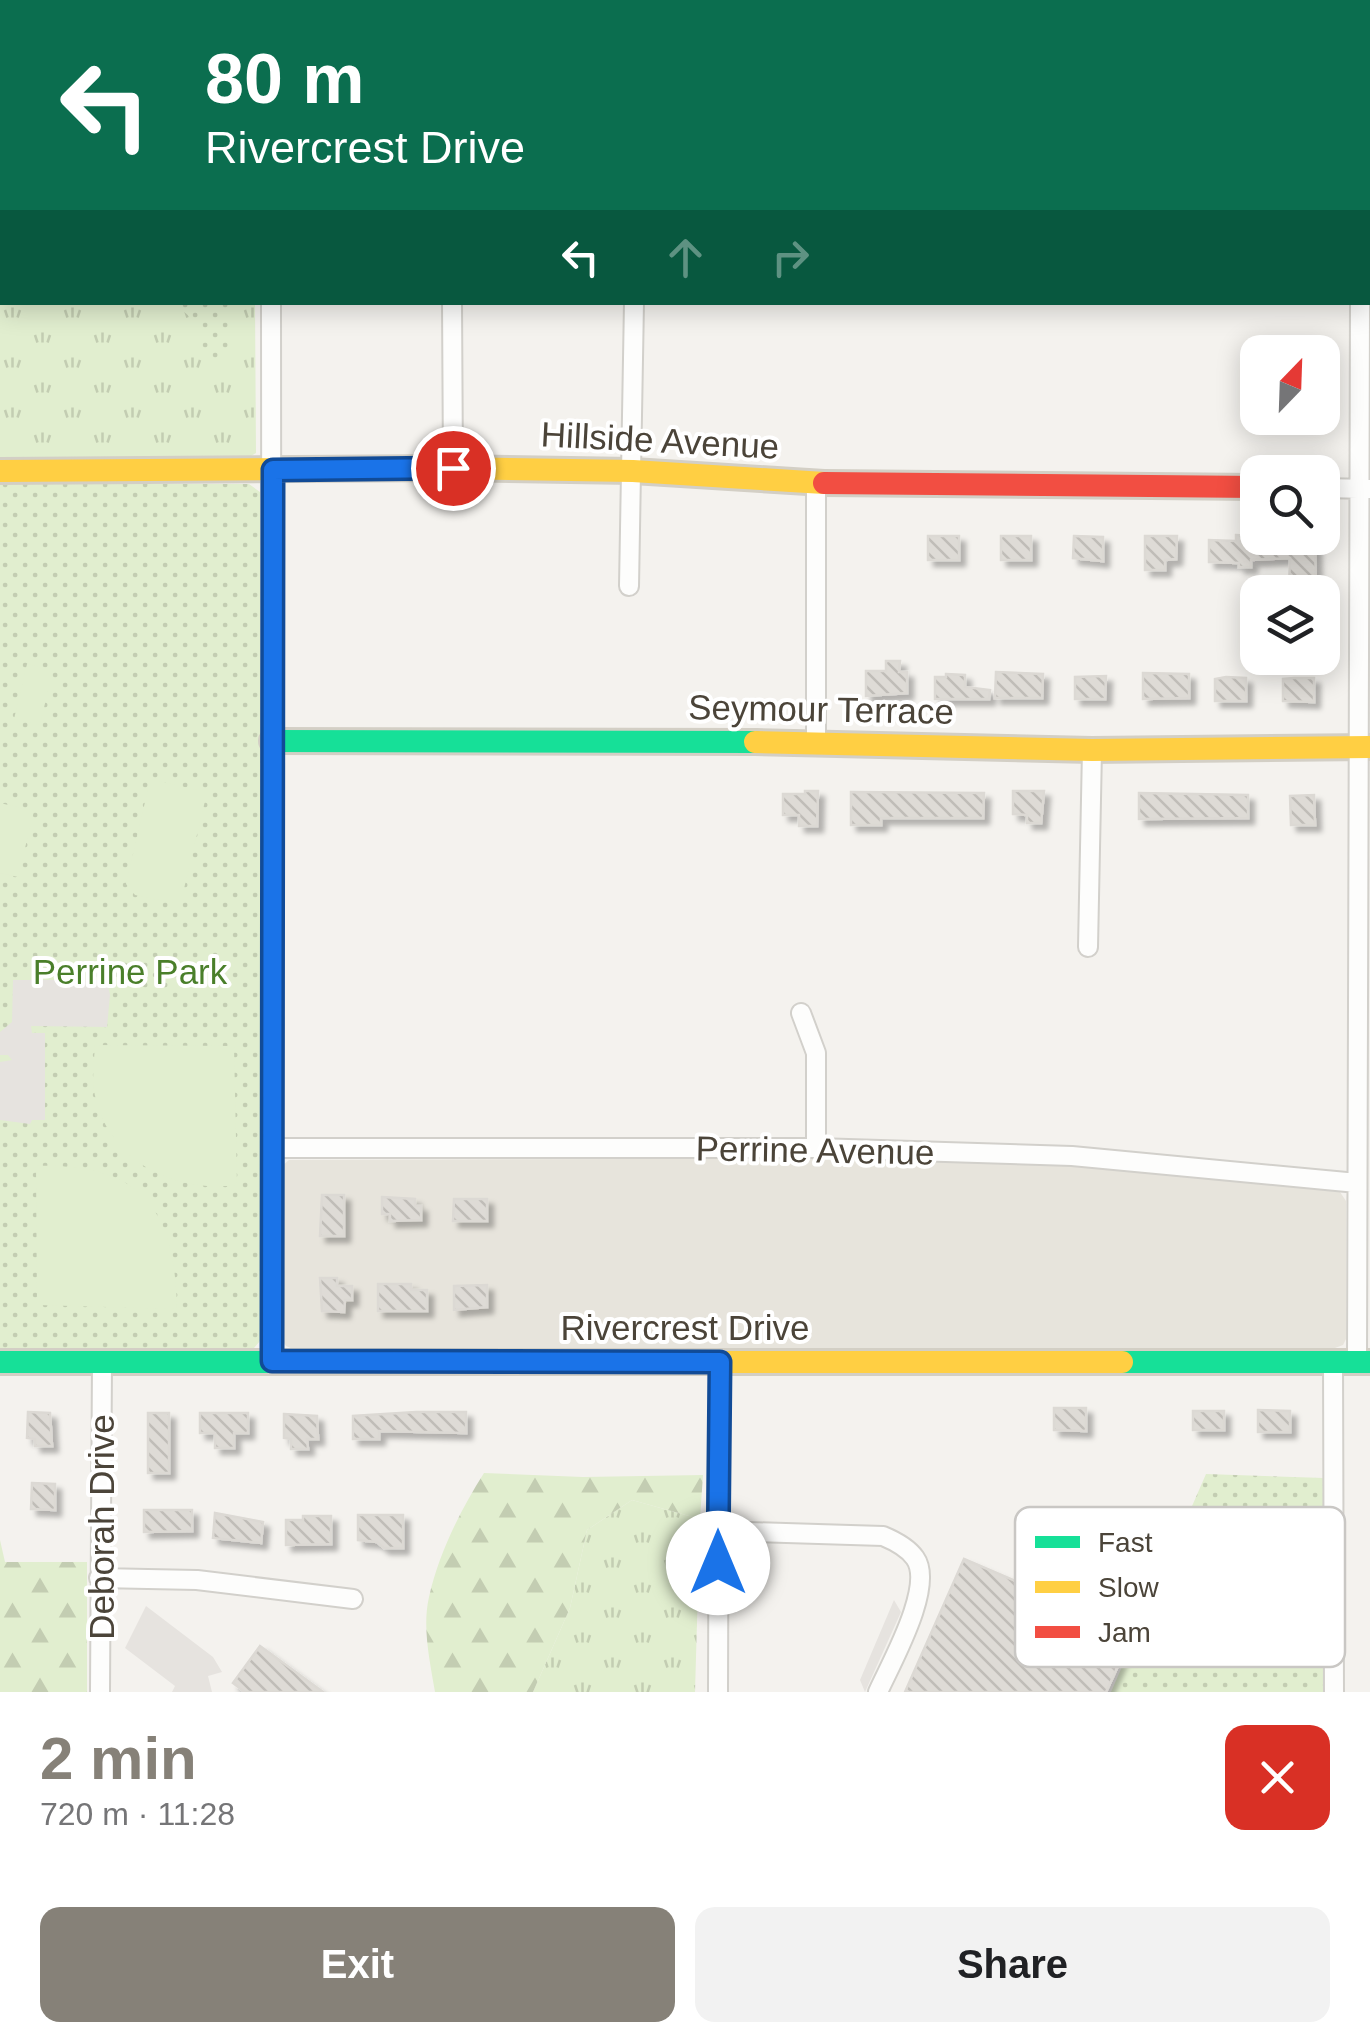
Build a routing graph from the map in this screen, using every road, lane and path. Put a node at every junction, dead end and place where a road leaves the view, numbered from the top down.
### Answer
1 (271, 305) edge
2 (452, 305) edge
3 (634, 305) edge
4 (1360, 305) edge
5 (453, 468) junction
6 (273, 470) junction
7 (633, 470) junction
8 (0, 471) edge
9 (816, 483) junction
10 (1240, 487) edge
11 (1364, 489) edge
12 (628, 586) dead end
13 (272, 741) junction
14 (816, 742) junction
15 (1366, 747) edge
16 (1092, 750) junction
17 (1364, 944) edge
18 (1088, 948) dead end
19 (801, 1013) dead end
20 (272, 1148) junction
21 (816, 1148) junction
22 (1356, 1183) junction
23 (272, 1361) junction
24 (0, 1362) edge
25 (102, 1362) junction
26 (720, 1362) junction
27 (1354, 1362) edge
28 (1345, 1510) edge
29 (718, 1530) junction
30 (100, 1578) junction
31 (353, 1600) dead end
32 (1336, 1667) edge
33 (100, 1692) edge
34 (718, 1692) edge
35 (878, 1692) edge
36 (1334, 1692) edge

1 - 6 street
2 - 5 street
3 - 7 street
4 - 11 street
5 - 6 street, Hillside Avenue
5 - 7 street, Hillside Avenue
6 - 8 street, Hillside Avenue
6 - 13 street
7 - 9 street, Hillside Avenue
7 - 12 street
9 - 10 street, Hillside Avenue
9 - 14 street
11 - 15 street
13 - 14 street, Seymour Terrace
13 - 20 street
14 - 16 street, Seymour Terrace
15 - 16 street, Seymour Terrace
15 - 17 street
16 - 18 street
17 - 22 street
19 - 21 street
20 - 21 street, Perrine Avenue
20 - 23 street
21 - 22 street, Perrine Avenue
22 - 27 street
23 - 25 street, Rivercrest Drive
23 - 26 street, Rivercrest Drive
24 - 25 street, Rivercrest Drive
25 - 30 street, Deborah Drive
26 - 27 street, Rivercrest Drive
26 - 29 street
27 - 28 street
29 - 34 street
29 - 35 street
30 - 31 street
30 - 33 street, Deborah Drive
32 - 36 street

